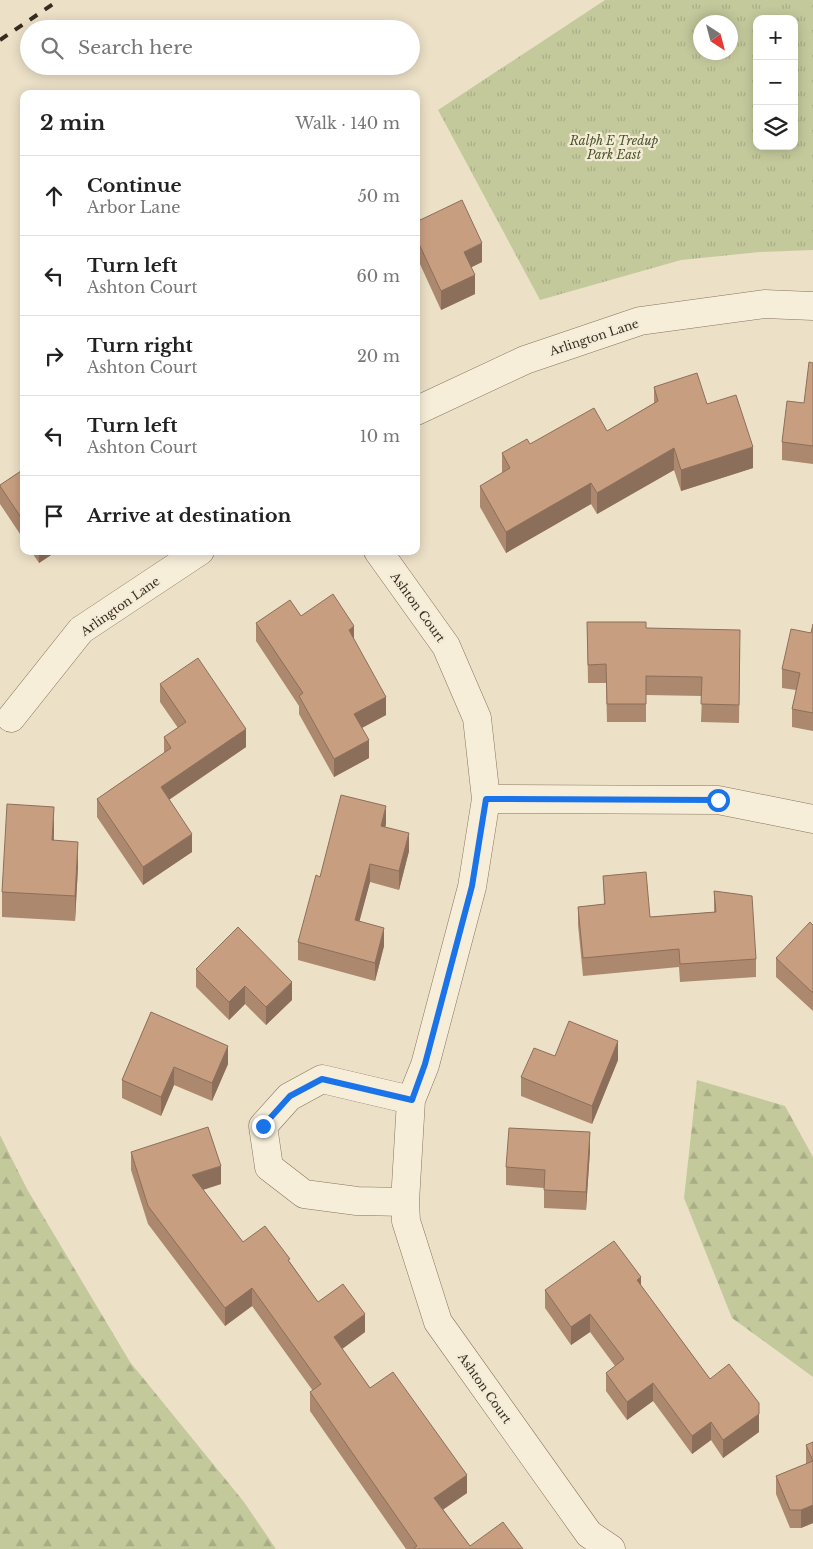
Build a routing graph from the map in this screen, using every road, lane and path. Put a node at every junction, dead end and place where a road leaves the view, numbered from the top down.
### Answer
1 (813, 306) edge
2 (420, 409) edge
3 (194, 555) edge
4 (381, 555) edge
5 (11, 718) dead end
6 (486, 799) junction
7 (813, 818) edge
8 (412, 1100) junction
9 (405, 1202) junction
10 (611, 1549) edge

1 - 2 street, Arlington Lane
3 - 5 street, Arlington Lane
4 - 6 street, Ashton Court
6 - 7 street
6 - 8 street, Ashton Court
8 - 9 street, Ashton Court
8 - 9 street
9 - 10 street, Ashton Court

